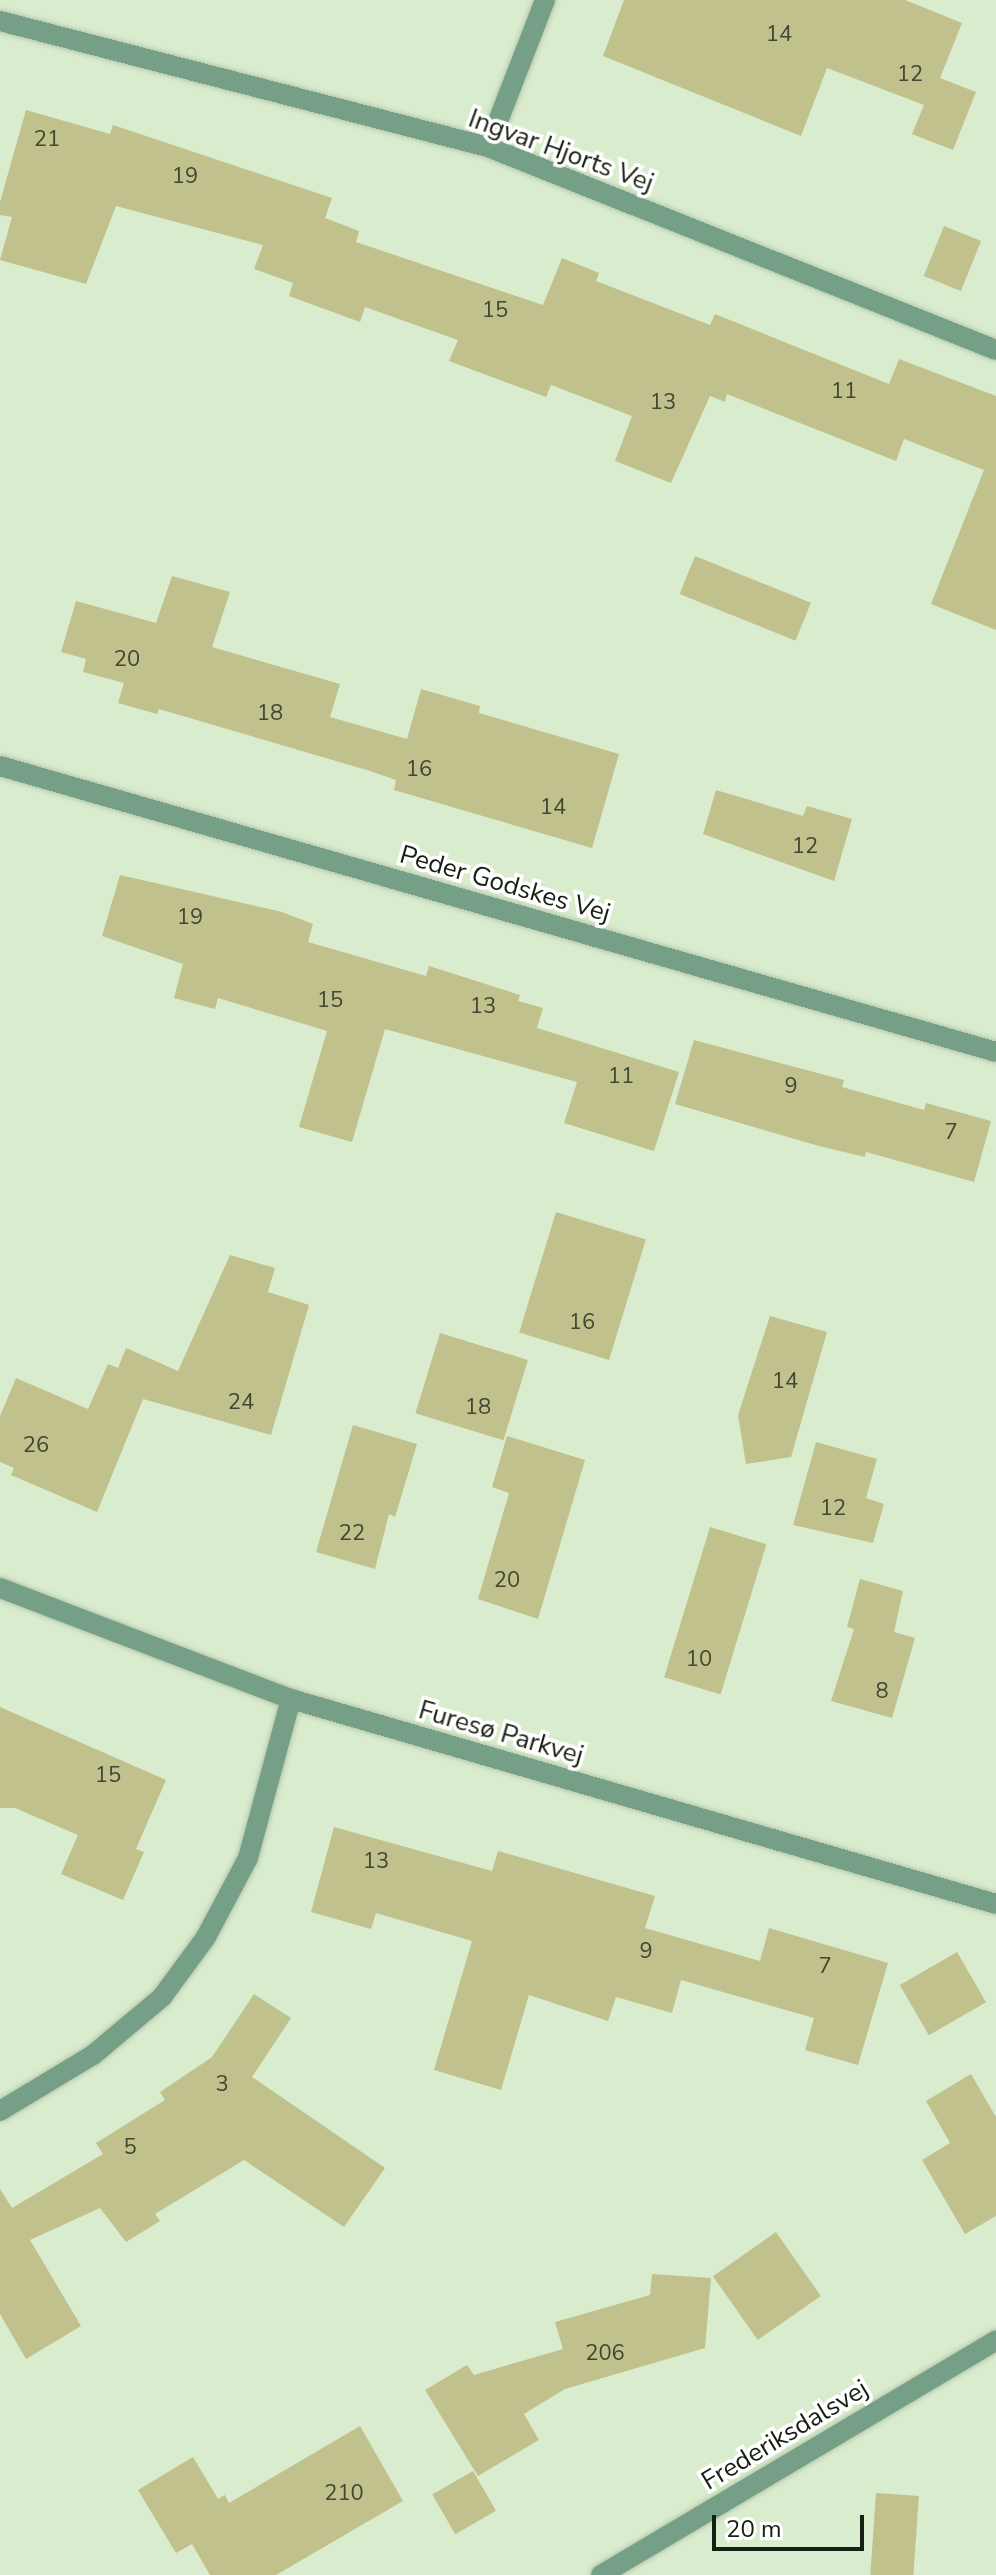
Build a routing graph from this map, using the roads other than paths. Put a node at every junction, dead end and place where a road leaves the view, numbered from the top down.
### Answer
1 (545, 0) edge
2 (0, 21) edge
3 (488, 147) junction
4 (996, 350) edge
5 (0, 766) edge
6 (996, 1052) edge
7 (0, 1588) edge
8 (291, 1699) junction
9 (996, 1904) edge
10 (0, 2111) edge
11 (996, 2340) edge
12 (601, 2575) edge

1 - 3 street
2 - 3 street, Ingvar Hjorts Vej
3 - 4 street, Ingvar Hjorts Vej
5 - 6 street, Peder Godskes Vej
7 - 8 street, Furesø Parkvej
8 - 9 street, Furesø Parkvej
8 - 10 street
11 - 12 street, Frederiksdalsvej

